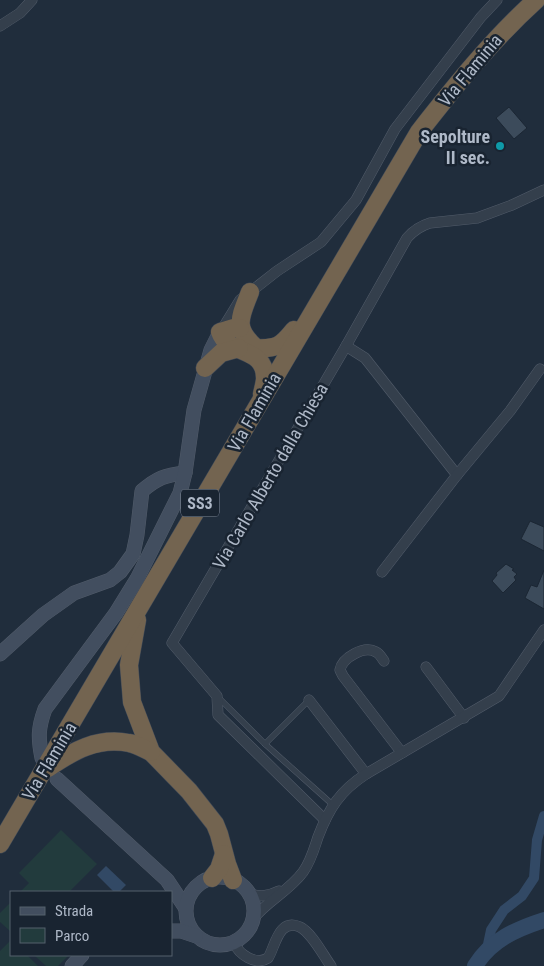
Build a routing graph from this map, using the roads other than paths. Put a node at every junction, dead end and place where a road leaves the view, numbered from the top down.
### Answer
1 (32, 0) edge
2 (498, 0) edge
3 (536, 0) edge
4 (0, 26) edge
5 (544, 190) edge
6 (250, 292) junction
7 (309, 317) junction
8 (240, 328) junction
9 (220, 332) junction
10 (346, 346) junction
11 (239, 348) junction
12 (205, 368) junction
13 (540, 369) dead end
14 (261, 399) junction
15 (185, 473) junction
16 (457, 475) junction
17 (382, 572) dead end
18 (139, 607) junction
19 (544, 630) edge
20 (0, 654) edge
21 (384, 661) dead end
22 (426, 667) dead end
23 (217, 696) junction
24 (309, 700) joint
25 (464, 718) junction
26 (265, 744) junction
27 (151, 752) junction
28 (402, 753) junction
29 (47, 770) junction
30 (366, 774) junction
31 (333, 805) junction
32 (325, 820) junction
33 (0, 844) edge
34 (224, 854) junction
35 (305, 869) junction
36 (167, 880) junction
37 (233, 880) junction
38 (204, 882) junction
39 (249, 894) junction
40 (186, 912) junction
41 (253, 919) junction
42 (172, 930) edge
43 (172, 931) edge
44 (196, 936) junction
45 (234, 943) junction
46 (81, 956) edge
47 (72, 966) edge
48 (331, 966) edge

1 - 4 street
2 - 6 street
3 - 7 highway, Via Flaminia / SS3
5 - 10 street, Via Carlo Alberto dalla Chiesa
6 - 8 highway
6 - 9 street
7 - 8 highway
7 - 14 highway, Via Flaminia / SS3
8 - 9 highway
9 - 11 highway
9 - 12 main road
10 - 16 street
10 - 23 street, Via Carlo Alberto dalla Chiesa
11 - 12 highway
11 - 14 highway
12 - 15 main road
13 - 16 street
14 - 18 highway, Via Flaminia / SS3
15 - 20 main road
15 - 29 main road
16 - 17 street
18 - 27 highway
18 - 29 highway, Via Flaminia / SS3
19 - 25 street
21 - 28 street
22 - 25 street
23 - 26 lane, Via Carlo Alberto dalla Chiesa
23 - 32 street
24 - 26 lane
24 - 30 street
25 - 28 street
26 - 31 lane, Via Carlo Alberto dalla Chiesa
27 - 29 highway
27 - 34 highway
28 - 30 street
29 - 33 highway, Via Flaminia / SS3
29 - 36 main road
30 - 31 street
31 - 32 street
32 - 35 street
34 - 37 highway
34 - 38 highway
35 - 39 street
35 - 41 street
36 - 38 main road
36 - 40 main road
37 - 38 main road
37 - 39 main road
38 - 40 main road
39 - 41 main road
40 - 42 main road
40 - 44 main road
41 - 45 main road
43 - 44 main road
44 - 45 main road
45 - 48 street
46 - 47 main road

